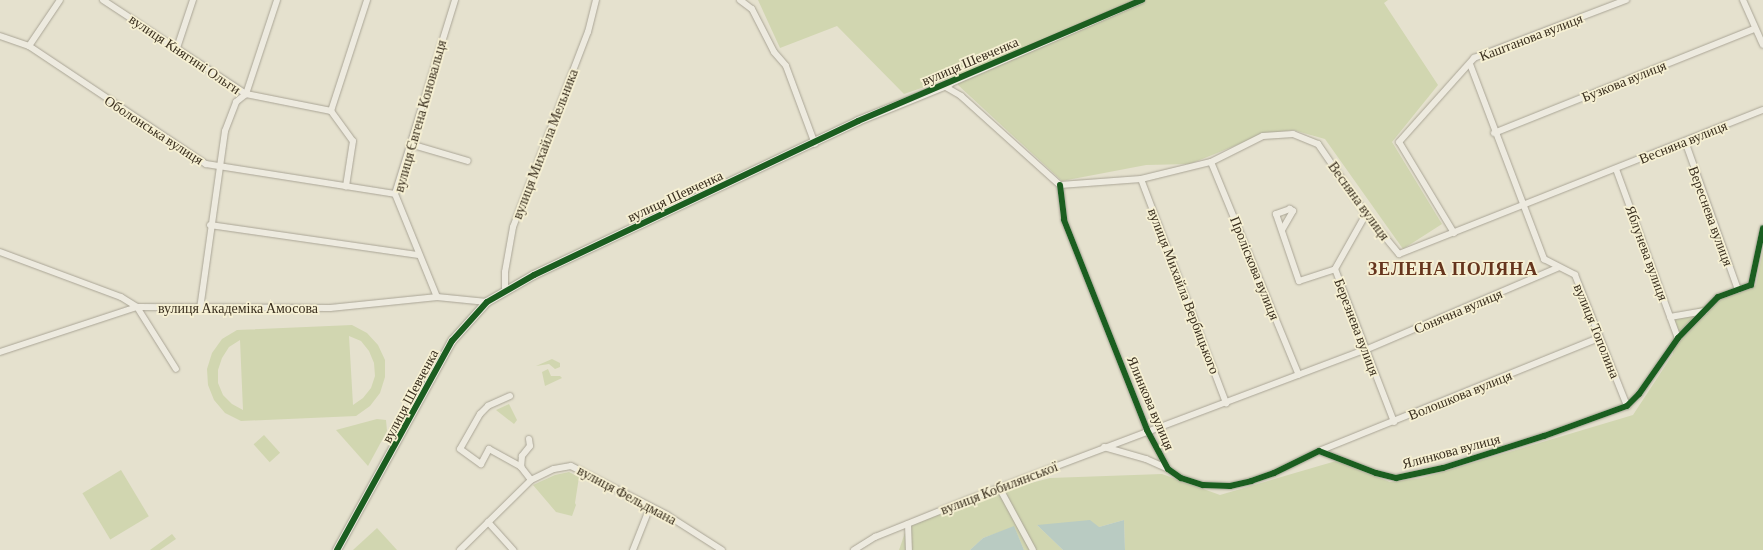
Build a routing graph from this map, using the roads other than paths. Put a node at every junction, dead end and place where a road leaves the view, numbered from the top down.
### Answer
1 (60, 0) edge
2 (103, 0) edge
3 (194, 0) edge
4 (277, 0) edge
5 (367, 0) edge
6 (455, 0) edge
7 (596, 0) edge
8 (740, 0) edge
9 (1142, 0) edge
10 (1626, 0) edge
11 (1743, 0) edge
12 (1754, 29) junction
13 (0, 36) edge
14 (1763, 45) edge
15 (29, 46) junction
16 (177, 48) junction
17 (1470, 64) junction
18 (947, 85) junction
19 (246, 94) junction
20 (1763, 110) edge
21 (331, 111) junction
22 (1494, 133) junction
23 (1685, 141) junction
24 (410, 144) junction
25 (815, 144) junction
26 (468, 161) dead end
27 (1211, 162) junction
28 (218, 168) junction
29 (1616, 169) junction
30 (1141, 178) junction
31 (1060, 185) junction
32 (346, 186) junction
33 (395, 194) junction
34 (1524, 206) junction
35 (1366, 214) junction
36 (210, 225) junction
37 (1763, 228) edge
38 (1282, 230) dead end
39 (1454, 233) junction
40 (0, 252) edge
41 (419, 255) junction
42 (1557, 268) junction
43 (1335, 269) junction
44 (1738, 290) junction
45 (505, 291) junction
46 (437, 297) junction
47 (487, 302) junction
48 (137, 307) junction
49 (200, 309) junction
50 (1704, 311) junction
51 (1670, 318) junction
52 (1600, 338) junction
53 (1678, 338) junction
54 (1365, 350) junction
55 (0, 352) edge
56 (176, 369) dead end
57 (1299, 375) junction
58 (510, 396) dead end
59 (1226, 403) junction
60 (1627, 406) junction
61 (1394, 422) junction
62 (1147, 430) junction
63 (529, 439) dead end
64 (1104, 447) junction
65 (1319, 451) junction
66 (521, 467) junction
67 (1168, 469) junction
68 (531, 480) junction
69 (1000, 489) junction
70 (650, 508) junction
71 (488, 522) junction
72 (908, 524) junction
73 (338, 550) edge
74 (460, 550) edge
75 (513, 550) edge
76 (633, 550) edge
77 (722, 550) edge
78 (854, 550) edge
79 (909, 550) edge
80 (1033, 550) edge

1 - 15 street
2 - 16 street, вулиця Княгині Ольги
3 - 16 street
4 - 19 street
5 - 21 street
6 - 24 street, вулиця Євгена Коновальця
7 - 45 street, вулиця Михайла Мельника
8 - 25 street
9 - 18 street, вулиця Шевченка
10 - 17 street, Каштанова вулиця
11 - 12 street
12 - 14 street
12 - 22 street, Бузкова вулиця
13 - 15 street, Оболонська вулиця
15 - 28 street, Оболонська вулиця
16 - 19 street, вулиця Княгині Ольги
17 - 22 street
17 - 39 street, Каштанова вулиця
18 - 25 street, вулиця Шевченка
18 - 31 street
19 - 21 street, вулиця Княгині Ольги
19 - 28 street
20 - 23 street, Весняна вулиця
21 - 32 street
22 - 34 street
23 - 29 street, Весняна вулиця
23 - 44 street, Вереснева вулиця
24 - 26 street
24 - 33 street, вулиця Євгена Коновальця
25 - 45 street, вулиця Шевченка
27 - 30 street, Весняна вулиця
27 - 35 street, Весняна вулиця
27 - 57 street, Проліскова вулиця
28 - 32 street, Оболонська вулиця
28 - 36 street
29 - 34 street, Весняна вулиця
29 - 51 street, Яблунева вулиця
30 - 31 street, Весняна вулиця
30 - 59 street, вулиця Михайла Вербицького
31 - 62 street, Ялинкова вулиця
32 - 33 street, Оболонська вулиця
33 - 41 street, вулиця Євгена Коновальця
34 - 39 street, Весняна вулиця
34 - 42 street
35 - 39 street, Весняна вулиця
35 - 43 street, Березнева вулиця
36 - 41 street
36 - 49 street
37 - 44 street, Ялинкова вулиця
38 - 43 street
40 - 48 street, вулиця Академіка Амосова
41 - 46 street, вулиця Євгена Коновальця
42 - 52 street, вулиця Тополина
42 - 54 street, Сонячна вулиця
43 - 54 street, Березнева вулиця
44 - 50 street, Ялинкова вулиця
45 - 47 street, вулиця Шевченка
46 - 47 street, вулиця Академіка Амосова
46 - 49 street, вулиця Академіка Амосова
47 - 73 street, вулиця Шевченка
48 - 49 street, вулиця Академіка Амосова
48 - 55 street
48 - 56 street
50 - 51 street
50 - 53 street, Ялинкова вулиця
51 - 53 street, Яблунева вулиця
52 - 60 street, вулиця Тополина
52 - 61 street, Волошкова вулиця
53 - 60 street, Ялинкова вулиця
54 - 57 street, Сонячна вулиця
54 - 61 street, Березнева вулиця
57 - 59 street, Сонячна вулиця
58 - 66 street
59 - 62 street, Сонячна вулиця
60 - 65 street, Ялинкова вулиця
61 - 65 street, Волошкова вулиця
62 - 64 street, вулиця Кобилянської
62 - 67 street, Ялинкова вулиця
63 - 66 street
64 - 67 street
64 - 69 street, вулиця Кобилянської
65 - 67 street, Ялинкова вулиця
66 - 68 street
68 - 70 street, вулиця Фельдмана
68 - 71 street, вулиця Фельдмана
69 - 72 street, вулиця Кобилянської
69 - 80 street
70 - 76 street
70 - 77 street, вулиця Фельдмана
71 - 74 street, вулиця Фельдмана
71 - 75 street
72 - 78 street, вулиця Кобилянської
72 - 79 street

